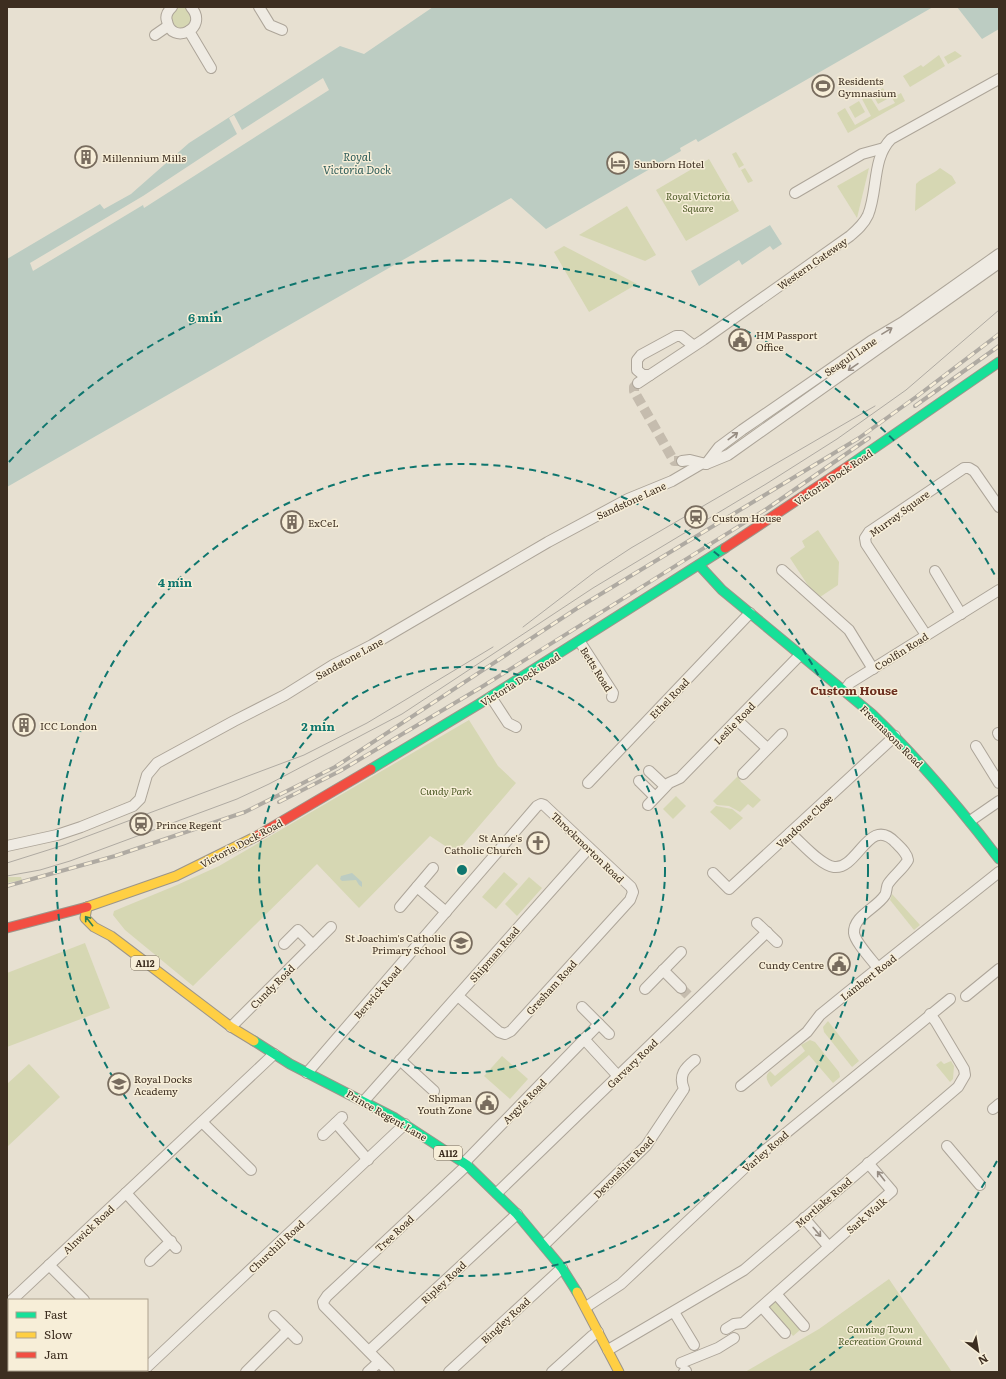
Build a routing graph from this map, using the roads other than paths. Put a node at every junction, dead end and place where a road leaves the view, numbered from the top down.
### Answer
1 (259, 7) edge
2 (170, 8) edge
3 (195, 8) edge
4 (168, 26) junction
5 (282, 30) dead end
6 (189, 31) junction
7 (155, 35) dead end
8 (211, 68) dead end
9 (999, 79) edge
10 (884, 148) junction
11 (795, 193) dead end
12 (999, 254) edge
13 (999, 263) edge
14 (694, 346) junction
15 (999, 362) edge
16 (650, 375) junction
17 (638, 383) dead end
18 (682, 461) tunnel mouth
19 (704, 464) junction
20 (999, 506) edge
21 (699, 565) junction
22 (782, 570) dead end
23 (935, 571) dead end
24 (999, 590) edge
25 (750, 613) junction
26 (961, 614) junction
27 (926, 635) junction
28 (580, 642) junction
29 (800, 655) junction
30 (873, 668) junction
31 (844, 691) junction
32 (491, 697) junction
33 (612, 697) dead end
34 (737, 720) junction
35 (516, 726) dead end
36 (782, 734) dead end
37 (895, 736) junction
38 (976, 746) dead end
39 (767, 748) junction
40 (649, 770) dead end
41 (743, 774) dead end
42 (639, 781) dead end
43 (588, 783) dead end
44 (999, 783) edge
45 (666, 786) junction
46 (655, 797) junction
47 (999, 801) edge
48 (541, 804) joint
49 (648, 805) dead end
50 (970, 821) junction
51 (790, 833) junction
52 (7, 846) edge
53 (588, 848) junction
54 (999, 859) edge
55 (433, 868) dead end
56 (999, 872) edge
57 (712, 873) dead end
58 (417, 887) junction
59 (633, 892) joint
60 (400, 907) dead end
61 (87, 908) junction
62 (446, 912) junction
63 (95, 913) dead end
64 (103, 922) dead end
65 (757, 923) dead end
66 (331, 927) dead end
67 (7, 928) edge
68 (767, 932) junction
69 (111, 936) junction
70 (777, 942) dead end
71 (284, 944) dead end
72 (313, 945) junction
73 (681, 952) dead end
74 (878, 968) junction
75 (663, 970) junction
76 (998, 974) edge
77 (645, 988) dead end
78 (688, 995) junction
79 (458, 996) junction
80 (966, 996) dead end
81 (950, 999) dead end
82 (582, 1007) dead end
83 (930, 1014) junction
84 (599, 1024) junction
85 (231, 1027) junction
86 (609, 1034) dead end
87 (584, 1039) junction
88 (274, 1054) junction
89 (400, 1060) junction
90 (695, 1060) dead end
91 (307, 1073) junction
92 (618, 1076) junction
93 (741, 1086) dead end
94 (434, 1091) dead end
95 (364, 1101) junction
96 (202, 1122) junction
97 (405, 1124) junction
98 (323, 1135) dead end
99 (946, 1146) dead end
100 (368, 1160) junction
101 (868, 1163) junction
102 (465, 1164) junction
103 (251, 1170) dead end
104 (980, 1185) dead end
105 (126, 1193) junction
106 (497, 1193) junction
107 (517, 1214) junction
108 (804, 1218) junction
109 (544, 1245) junction
110 (829, 1247) junction
111 (150, 1260) dead end
112 (49, 1265) junction
113 (562, 1268) junction
114 (777, 1295) junction
115 (13, 1299) edge
116 (83, 1299) edge
117 (586, 1307) junction
118 (762, 1307) junction
119 (674, 1312) junction
120 (274, 1316) dead end
121 (804, 1326) dead end
122 (726, 1329) dead end
123 (288, 1330) junction
124 (598, 1332) junction
125 (785, 1333) dead end
126 (734, 1338) dead end
127 (298, 1339) dead end
128 (694, 1345) dead end
129 (608, 1350) junction
130 (369, 1351) junction
131 (379, 1362) junction
132 (148, 1366) edge
133 (683, 1367) edge
134 (246, 1372) edge
135 (368, 1372) edge
136 (389, 1372) edge
137 (448, 1372) edge
138 (552, 1372) edge
139 (619, 1372) edge

1 - 5 street
2 - 4 street
3 - 6 street
4 - 6 street
4 - 7 street
6 - 8 street
9 - 10 street
10 - 11 street
10 - 14 street, Western Gateway
19 -> 12 street, Seagull Lane
13 -> 19 street, Seagull Lane
14 - 16 street, Western Gateway
14 - 16 street
15 - 21 street, Victoria Dock Road
16 - 17 street, Western Gateway
18 - 19 street
19 - 52 street, Sandstone Lane
20 - 27 street, Murray Square
21 - 25 street, Freemasons Road
21 - 28 street, Victoria Dock Road
22 - 30 street
23 - 26 street
24 - 26 street, Coolfin Road
25 - 29 street, Freemasons Road
25 - 43 street, Ethel Road
26 - 27 street, Coolfin Road
27 - 30 street, Coolfin Road
28 - 32 street, Victoria Dock Road
28 - 33 street, Betts Road
29 - 31 street, Freemasons Road
29 - 34 street, Leslie Road
30 - 31 street, Coolfin Road
31 - 37 street, Freemasons Road
32 - 35 street
32 - 61 street, Victoria Dock Road
34 - 39 street
34 - 45 street, Leslie Road
36 - 39 street
37 - 50 street, Freemasons Road
37 - 51 street, Vandome Close
38 - 44 street
39 - 41 street
40 - 45 street
42 - 46 street
45 - 46 street, Leslie Road
46 - 49 street, Leslie Road
47 - 50 street
48 - 53 street, Throckmorton Road
48 - 62 street, Berwick Road
50 - 54 street, Freemasons Road
51 - 57 street, Vandome Close
51 - 74 street
53 - 59 street, Throckmorton Road
53 - 79 street, Shipman Road
55 - 58 street
56 - 74 street, Lambert Road
58 - 60 street
58 - 62 street
59 - 79 street, Gresham Road
61 - 63 street
61 - 67 street, Victoria Dock Road
69 -> 61 street, Prince Regent Lane / A112
62 - 91 street, Berwick Road
64 - 69 street, Prince Regent Lane / A112
65 - 68 street
66 - 72 street, Cundy Road
68 - 70 street
68 - 78 street, Garvary Road
69 - 85 street, Prince Regent Lane / A112
71 - 72 street
72 - 85 street, Cundy Road
73 - 75 street
74 - 93 street, Lambert Road
75 - 77 street
75 - 78 street
76 - 80 street
78 - 92 street, Garvary Road
79 - 89 street, Shipman Road
81 - 83 street, Varley Road
82 - 84 street
83 - 101 street, Mortlake Road
83 - 117 street, Varley Road
84 - 86 street
84 - 87 street, Argyle Road
85 - 88 street, Prince Regent Lane / A112
87 - 92 street
87 - 102 street, Argyle Road
88 - 91 street, Prince Regent Lane / A112
88 - 96 street, Alnwick Road
89 - 94 street
89 - 95 street, Shipman Road
90 - 109 street, Devonshire Road
91 - 95 street, Prince Regent Lane / A112
92 - 106 street, Garvary Road
95 - 97 street, Prince Regent Lane / A112
96 - 103 street
96 - 105 street, Alnwick Road
97 - 100 street, Churchill Road
97 - 102 street, Prince Regent Lane / A112
98 - 100 street
99 - 104 street
100 - 132 street, Churchill Road
101 - 108 street, Mortlake Road
110 -> 101 street, Sark Walk
102 - 106 street, Prince Regent Lane / A112
102 - 130 street, Tree Road
105 - 111 street
105 - 112 street, Alnwick Road
106 - 107 street, Prince Regent Lane / A112
107 - 109 street, Prince Regent Lane / A112
107 - 130 street, Ripley Road
108 -> 110 street
108 - 119 street, Mortlake Road
109 - 113 street, Prince Regent Lane / A112
110 - 114 street, Sark Walk
112 - 115 street, Alnwick Road
112 - 116 street
113 - 117 street, Prince Regent Lane / A112
113 - 137 street, Bingley Road
114 - 118 street, Sark Walk
114 - 121 street
117 - 124 street, Prince Regent Lane / A112
118 - 122 street, Sark Walk
118 - 125 street
119 - 128 street
119 - 129 street, Mortlake Road
120 - 123 street
123 - 127 street
123 - 134 street
124 - 129 street, Prince Regent Lane / A112
124 - 138 street
126 - 133 street
129 - 139 street, Prince Regent Lane / A112
130 - 131 street
131 - 135 street
131 - 136 street

